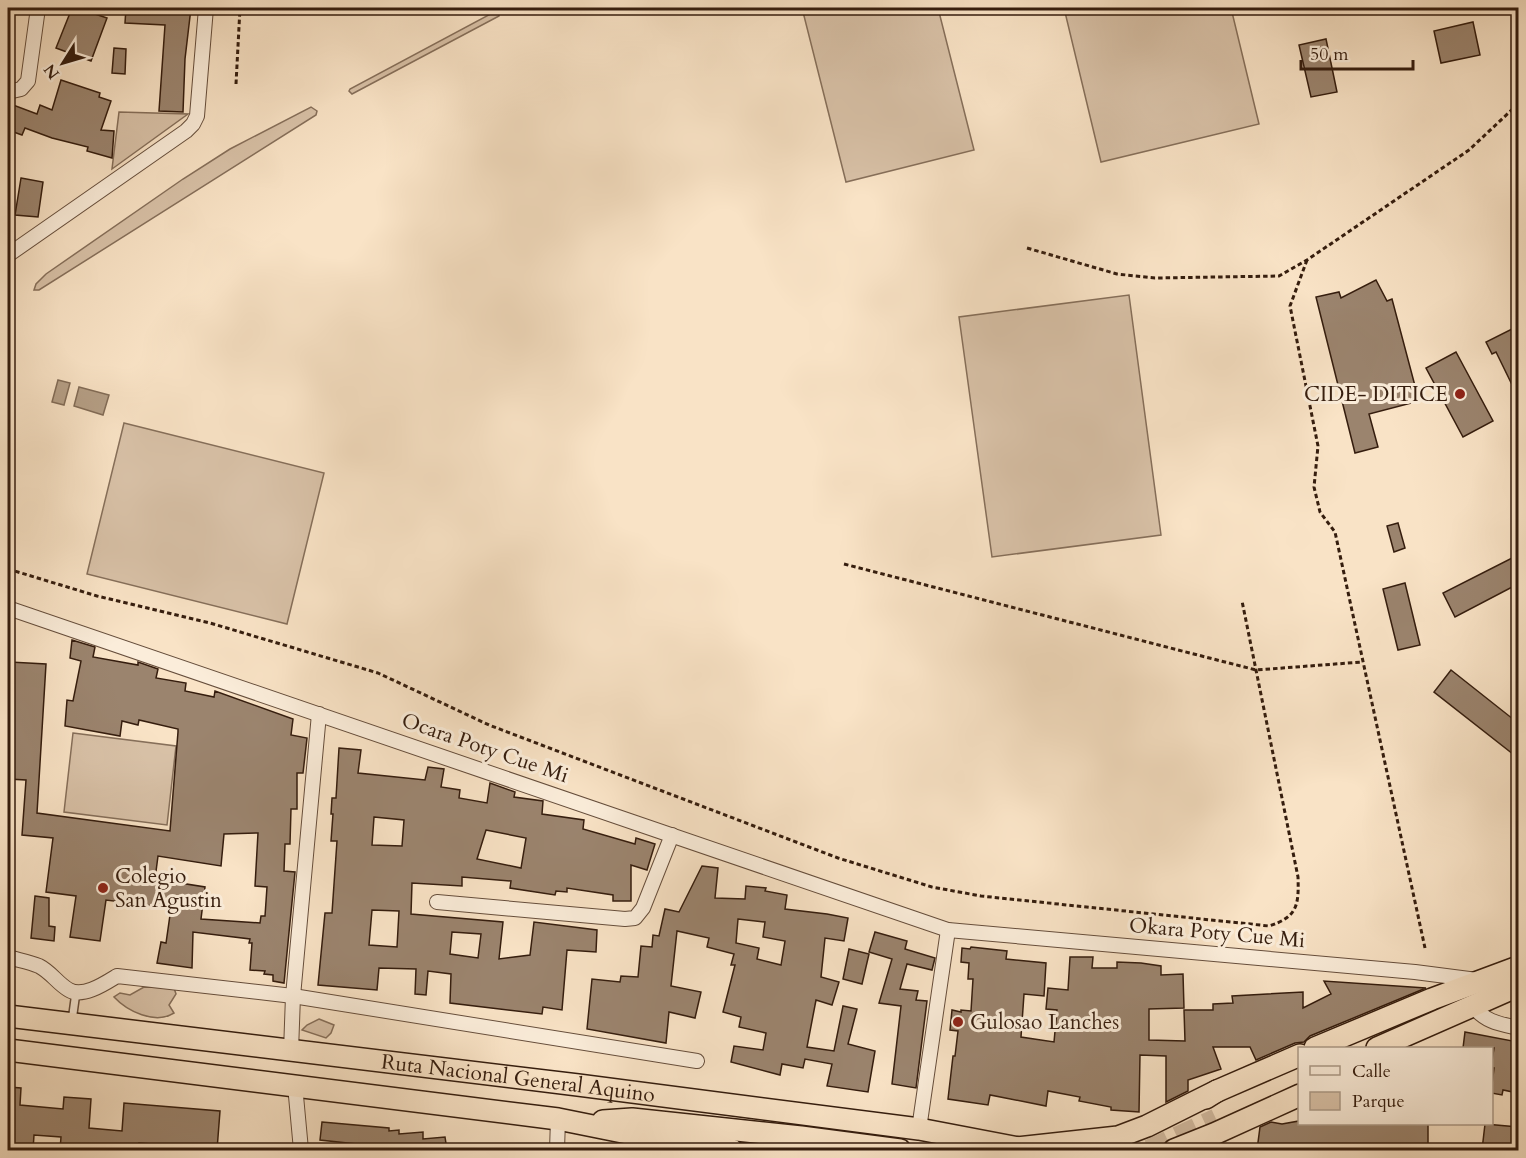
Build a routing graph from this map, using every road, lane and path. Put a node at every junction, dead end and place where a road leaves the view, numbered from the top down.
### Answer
1 (38, 8) edge
2 (206, 8) edge
3 (240, 8) edge
4 (236, 84) dead end
5 (14, 90) edge
6 (1518, 104) edge
7 (1027, 249) dead end
8 (8, 255) edge
9 (1307, 260) junction
10 (844, 564) dead end
11 (8, 570) edge
12 (1242, 601) dead end
13 (8, 608) edge
14 (1362, 662) junction
15 (1256, 670) junction
16 (319, 714) junction
17 (672, 835) junction
18 (437, 902) dead end
19 (948, 930) junction
20 (1425, 948) dead end
21 (8, 957) edge
22 (1518, 967) edge
23 (1482, 981) junction
24 (1518, 986) edge
25 (76, 992) junction
26 (293, 996) junction
27 (1473, 1006) junction
28 (8, 1016) edge
29 (72, 1024) junction
30 (1518, 1028) edge
31 (1318, 1047) edge
32 (1379, 1047) edge
33 (1401, 1047) edge
34 (8, 1050) edge
35 (291, 1051) junction
36 (1298, 1055) edge
37 (697, 1061) dead end
38 (1298, 1084) edge
39 (295, 1085) junction
40 (1217, 1091) junction
41 (1298, 1095) edge
42 (568, 1121) junction
43 (919, 1129) junction
44 (1211, 1135) edge
45 (1022, 1149) edge
46 (301, 1150) edge
47 (557, 1150) edge
48 (732, 1150) edge
49 (900, 1150) edge
50 (1125, 1150) edge
51 (1174, 1150) edge

1 - 5 street
2 - 8 street
3 - 4 path
6 - 9 path
7 - 9 path
9 - 14 path
10 - 15 path
11 - 15 path
12 - 15 path
13 - 16 street, Ocara Poty Cue Mi
14 - 15 path
14 - 20 path
16 - 17 street, Ocara Poty Cue Mi
16 - 26 street
17 - 18 street
17 - 19 street, Ocara Poty Cue Mi
19 - 23 street, Okara Poty Cue Mi
19 - 43 street
21 - 25 street
22 - 23 highway
23 - 31 highway
24 - 27 highway
25 - 26 street
25 - 29 lane
26 - 35 street
26 - 37 street
27 - 30 street
27 - 32 highway
27 - 33 highway
28 - 29 highway, Ruta Nacional General Aquino
29 - 35 highway, Ruta Nacional General Aquino
34 - 39 highway, Ruta Nacional General Aquino
35 - 43 highway, Ruta Nacional General Aquino
36 - 40 highway
38 - 44 highway
39 - 42 highway, Ruta Nacional General Aquino
39 - 46 street
40 - 45 highway, Ruta Nacional General Aquino
40 - 50 highway
41 - 44 highway
42 - 47 street
42 - 48 highway, Ruta Nacional General Aquino
42 - 49 highway
43 - 45 highway, Ruta Nacional General Aquino
44 - 51 highway

